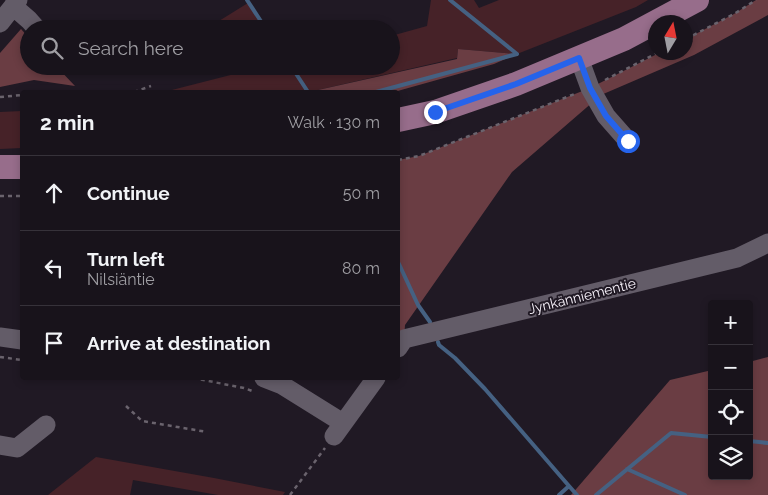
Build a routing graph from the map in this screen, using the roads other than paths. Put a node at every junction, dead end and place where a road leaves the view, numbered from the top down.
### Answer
1 (697, 0) edge
2 (16, 3) edge
3 (29, 20) edge
4 (0, 23) edge
5 (579, 58) junction
6 (400, 120) edge
7 (628, 141) dead end
8 (0, 167) edge
9 (20, 167) edge
10 (768, 243) edge
11 (0, 337) edge
12 (20, 340) edge
13 (400, 341) edge
14 (375, 380) edge
15 (263, 386) edge
16 (46, 425) dead end
17 (0, 446) edge

1 - 5 main road
2 - 3 street
2 - 4 street
5 - 6 main road
5 - 7 street
8 - 9 main road
10 - 13 street, Jynkänniementie
11 - 12 street
14 - 15 street
16 - 17 street

